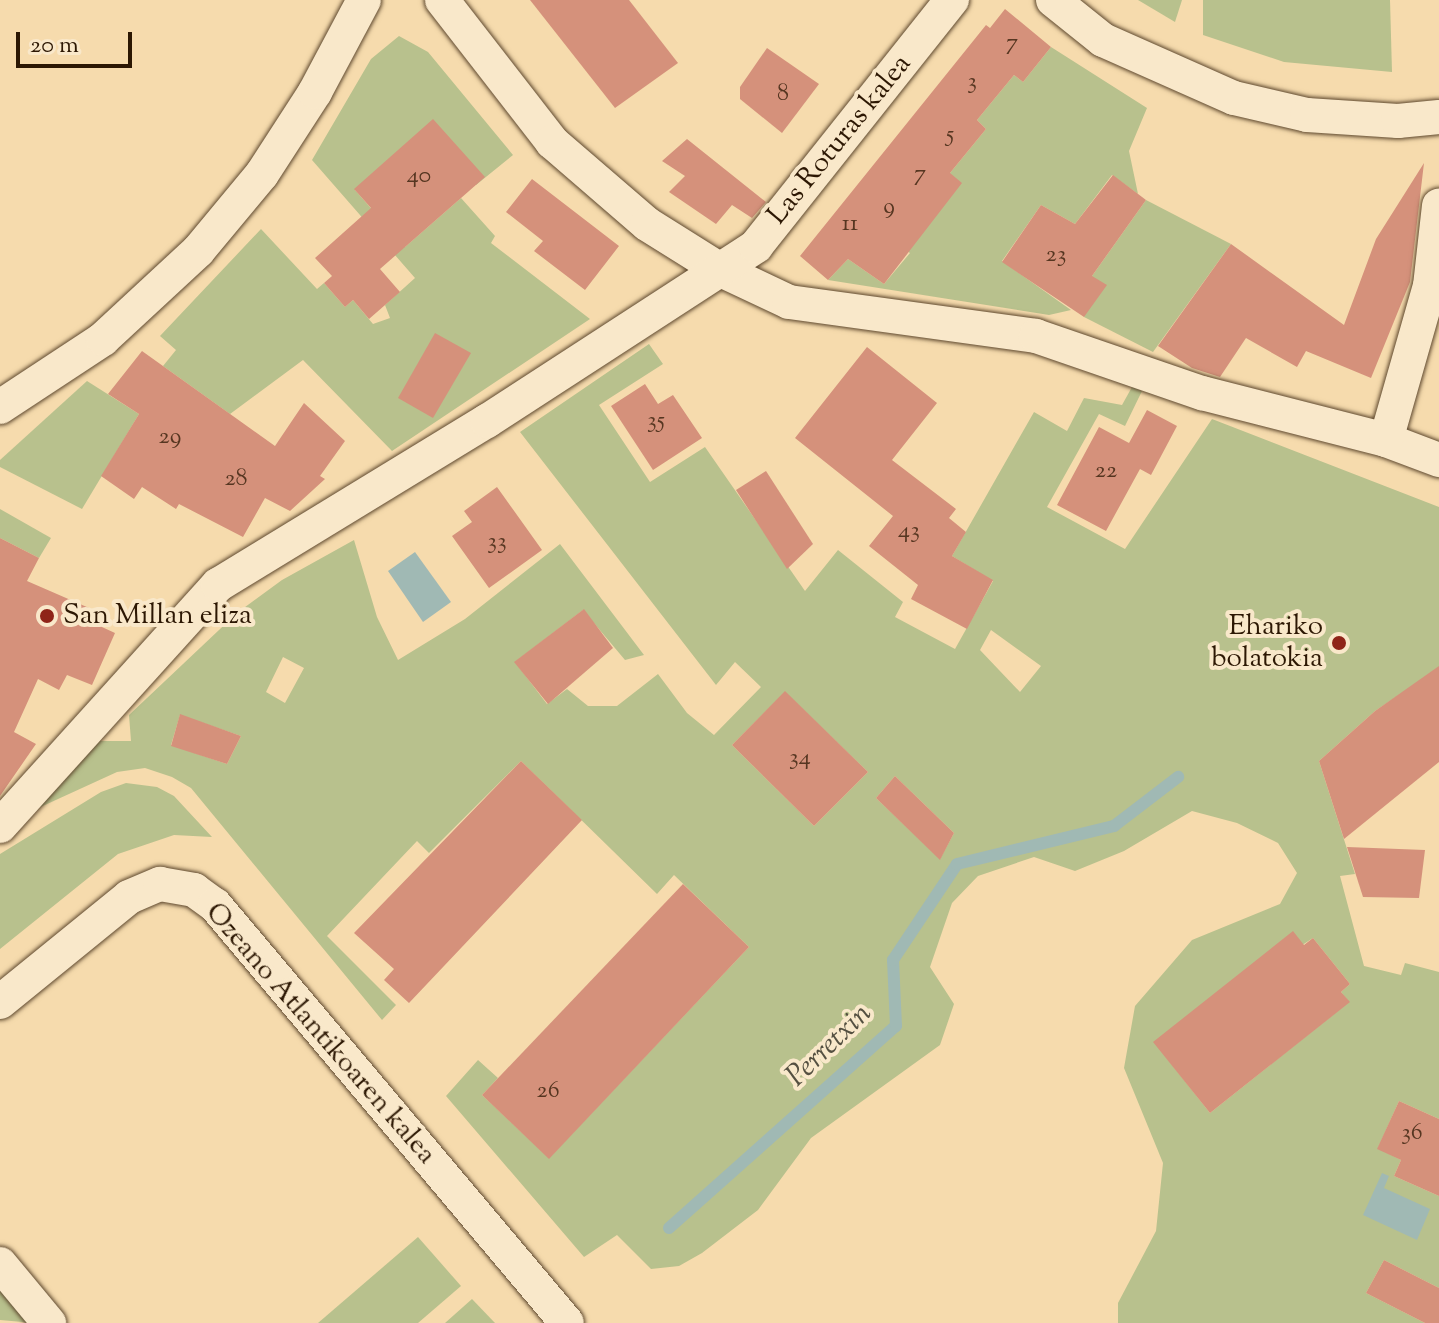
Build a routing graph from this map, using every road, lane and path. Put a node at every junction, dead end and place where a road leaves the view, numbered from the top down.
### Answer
1 (364, 0) edge
2 (442, 0) edge
3 (952, 0) edge
4 (1053, 0) edge
5 (1439, 117) edge
6 (1439, 206) edge
7 (719, 269) junction
8 (0, 407) edge
9 (1386, 440) junction
10 (1439, 460) edge
11 (0, 826) edge
12 (0, 1002) edge
13 (0, 1264) edge
14 (49, 1323) edge
15 (567, 1323) edge

1 - 8 street
2 - 7 street
3 - 7 street, Las Roturas kalea
4 - 5 street
6 - 9 street
7 - 9 street
7 - 11 street, Las Roturas kalea
9 - 10 street
12 - 15 street, Ozeano Atlantikoaren kalea
13 - 14 street

